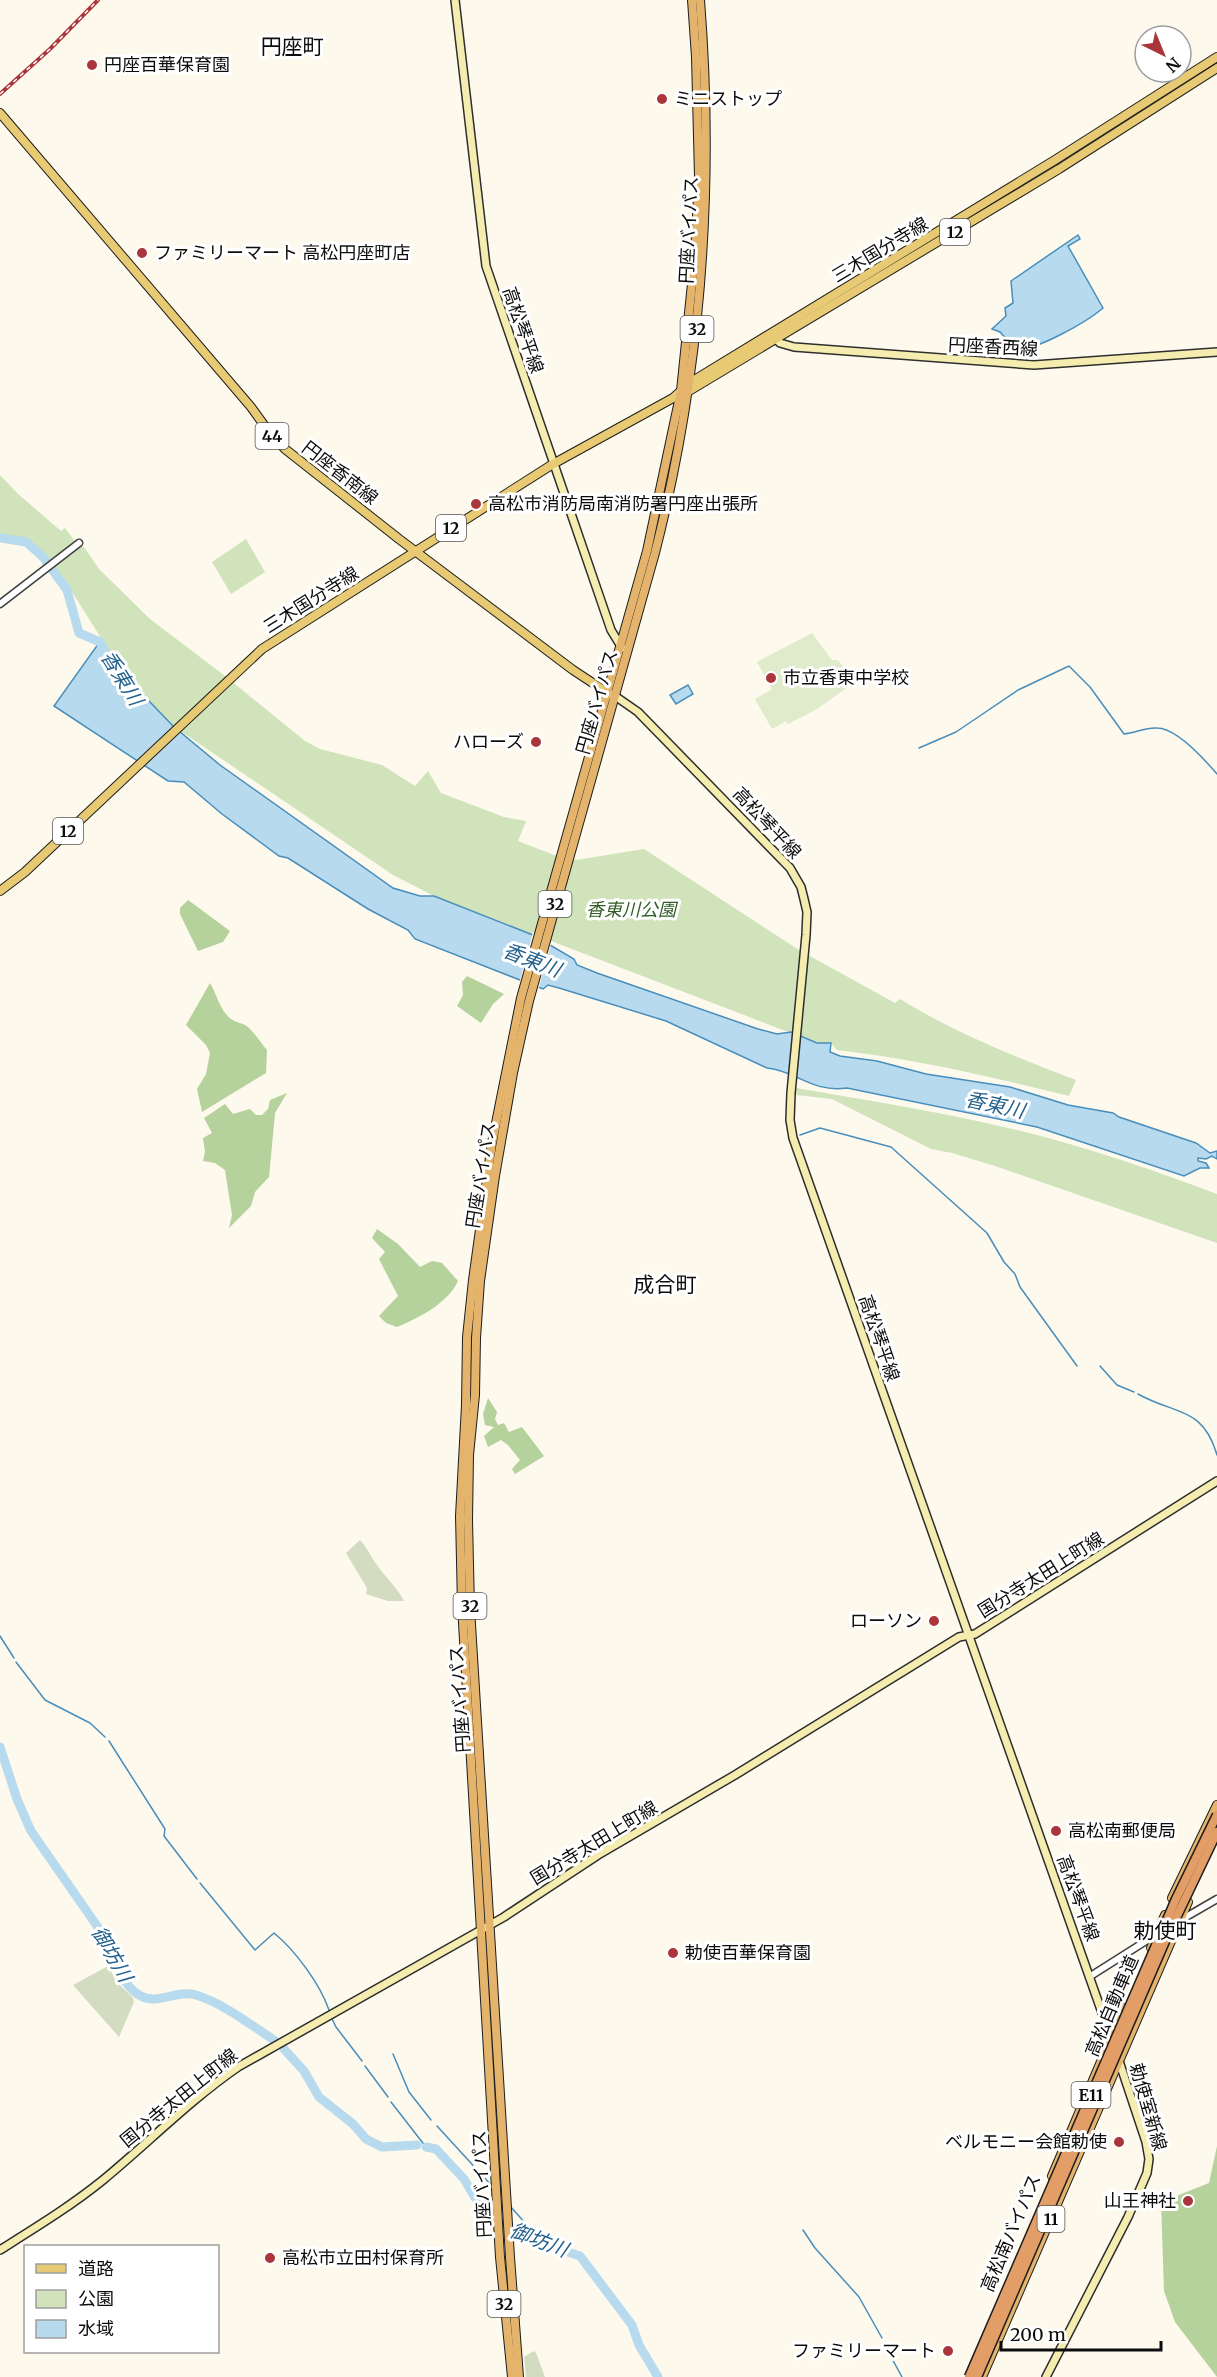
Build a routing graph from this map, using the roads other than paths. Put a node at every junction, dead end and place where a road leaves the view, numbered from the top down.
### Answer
1 (456, 0) edge
2 (692, 0) edge
3 (700, 0) edge
4 (1217, 57) edge
5 (1217, 68) edge
6 (0, 112) edge
7 (774, 337) junction
8 (1217, 352) edge
9 (691, 382) junction
10 (685, 391) junction
11 (553, 464) junction
12 (80, 543) dead end
13 (416, 551) junction
14 (0, 604) edge
15 (623, 649) junction
16 (607, 693) junction
17 (615, 696) junction
18 (577, 813) junction
19 (0, 891) edge
20 (527, 993) junction
21 (1217, 1481) edge
22 (967, 1635) junction
23 (1217, 1805) edge
24 (1217, 1815) edge
25 (1217, 1832) edge
26 (1217, 1841) edge
27 (1217, 1899) edge
28 (1180, 1921) junction
29 (489, 1925) junction
30 (481, 1929) junction
31 (1156, 1934) junction
32 (1089, 1977) junction
33 (1104, 2017) junction
34 (1120, 2018) junction
35 (1111, 2038) junction
36 (1119, 2061) junction
37 (0, 2250) edge
38 (512, 2377) edge
39 (519, 2377) edge
40 (967, 2377) edge
41 (977, 2377) edge
42 (982, 2377) edge
43 (1046, 2377) edge

1 - 11 main road, 高松琴平線
2 - 10 highway, 円座バイパス / 32
3 - 9 highway, 円座バイパス / 32
4 - 7 main road, 三木国分寺線 / 12
5 - 7 main road, 三木国分寺線 / 12
6 - 13 main road, 円座香南線 / 44
7 - 8 main road, 円座香西線
7 - 9 main road, 三木国分寺線 / 12
7 - 10 main road, 三木国分寺線 / 12
9 - 10 main road, 三木国分寺線 / 12
10 - 11 main road, 三木国分寺線 / 12
10 - 15 highway, 円座バイパス / 32
11 - 13 main road, 三木国分寺線 / 12
11 - 15 main road, 高松琴平線
12 - 14 street
13 - 16 main road, 円座香南線 / 44
13 - 19 main road, 三木国分寺線 / 12
15 - 16 highway, 円座バイパス / 32
15 - 17 highway, 円座バイパス / 32
16 - 17 main road, 円座香南線 / 44
16 - 18 highway, 円座バイパス / 32
17 - 18 highway, 円座バイパス / 32
17 - 22 main road, 高松琴平線
18 - 20 highway, 円座バイパス / 32
20 - 29 highway, 円座バイパス / 32
20 - 30 highway, 円座バイパス / 32
21 - 22 main road, 国分寺太田上町線
22 - 29 main road, 国分寺太田上町線
22 - 32 main road, 高松琴平線
23 - 31 highway, 高松南バイパス / 11
24 - 40 highway, 高松自動車道 / E11, bridge
25 - 41 highway, 高松自動車道 / E11, bridge
26 - 28 highway, 高松南バイパス / 11
27 - 28 street
28 - 31 street
28 - 36 highway, 高松南バイパス / 11
29 - 30 main road, 国分寺太田上町線
29 - 39 highway, 円座バイパス / 32
30 - 37 main road, 国分寺太田上町線
30 - 38 highway, 円座バイパス / 32
31 - 32 street
31 - 34 highway, 高松南バイパス / 11
32 - 33 main road, 高松琴平線
33 - 34 main road
33 - 35 main road, 高松琴平線
34 - 35 highway, 高松南バイパス / 11
35 - 36 main road, 勅使室新線
35 - 40 highway, 高松南バイパス / 11
36 - 42 highway, 高松南バイパス / 11
36 - 43 main road, 勅使室新線

